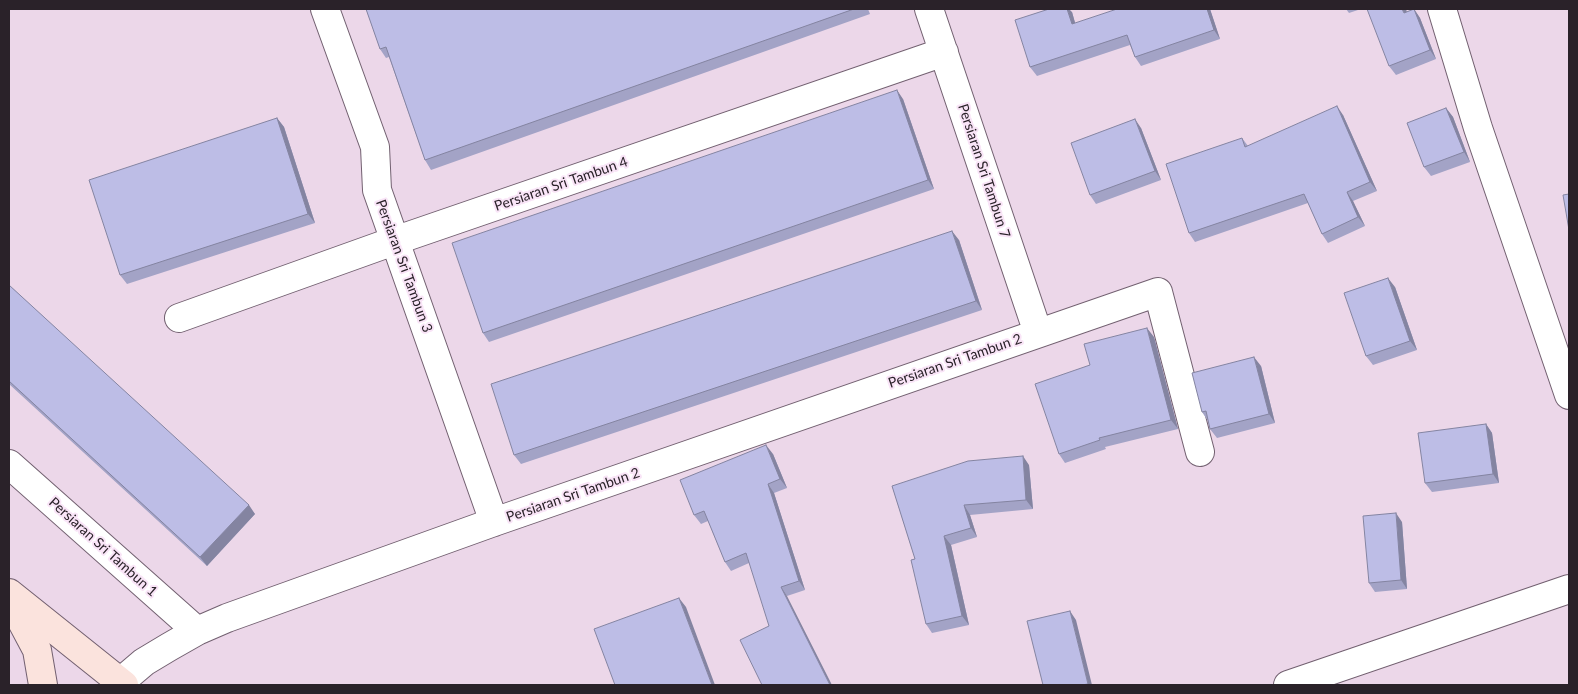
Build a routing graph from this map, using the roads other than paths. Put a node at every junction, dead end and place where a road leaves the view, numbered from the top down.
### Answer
1 (325, 9) edge
2 (929, 9) edge
3 (1442, 9) edge
4 (944, 52) junction
5 (394, 241) junction
6 (179, 318) dead end
7 (1038, 333) junction
8 (1569, 395) edge
9 (1200, 452) dead end
10 (9, 464) edge
11 (494, 522) junction
12 (1569, 589) edge
13 (9, 593) edge
14 (9, 597) edge
15 (197, 631) junction
16 (121, 684) edge
17 (42, 685) edge
18 (1288, 685) edge

1 - 5 street, Persiaran Sri Tambun 3
2 - 4 street, Persiaran Sri Tambun 7
3 - 8 street
4 - 5 street, Persiaran Sri Tambun 4
4 - 7 street, Persiaran Sri Tambun 7
5 - 6 street, Persiaran Sri Tambun 4
5 - 11 street, Persiaran Sri Tambun 3
7 - 9 street, Persiaran Sri Tambun 2
7 - 11 street, Persiaran Sri Tambun 2
10 - 15 street, Persiaran Sri Tambun 1
11 - 15 street, Persiaran Sri Tambun 2
12 - 18 street
13 - 16 main road
14 - 17 main road
15 - 16 street, Persiaran Sri Tambun 2

